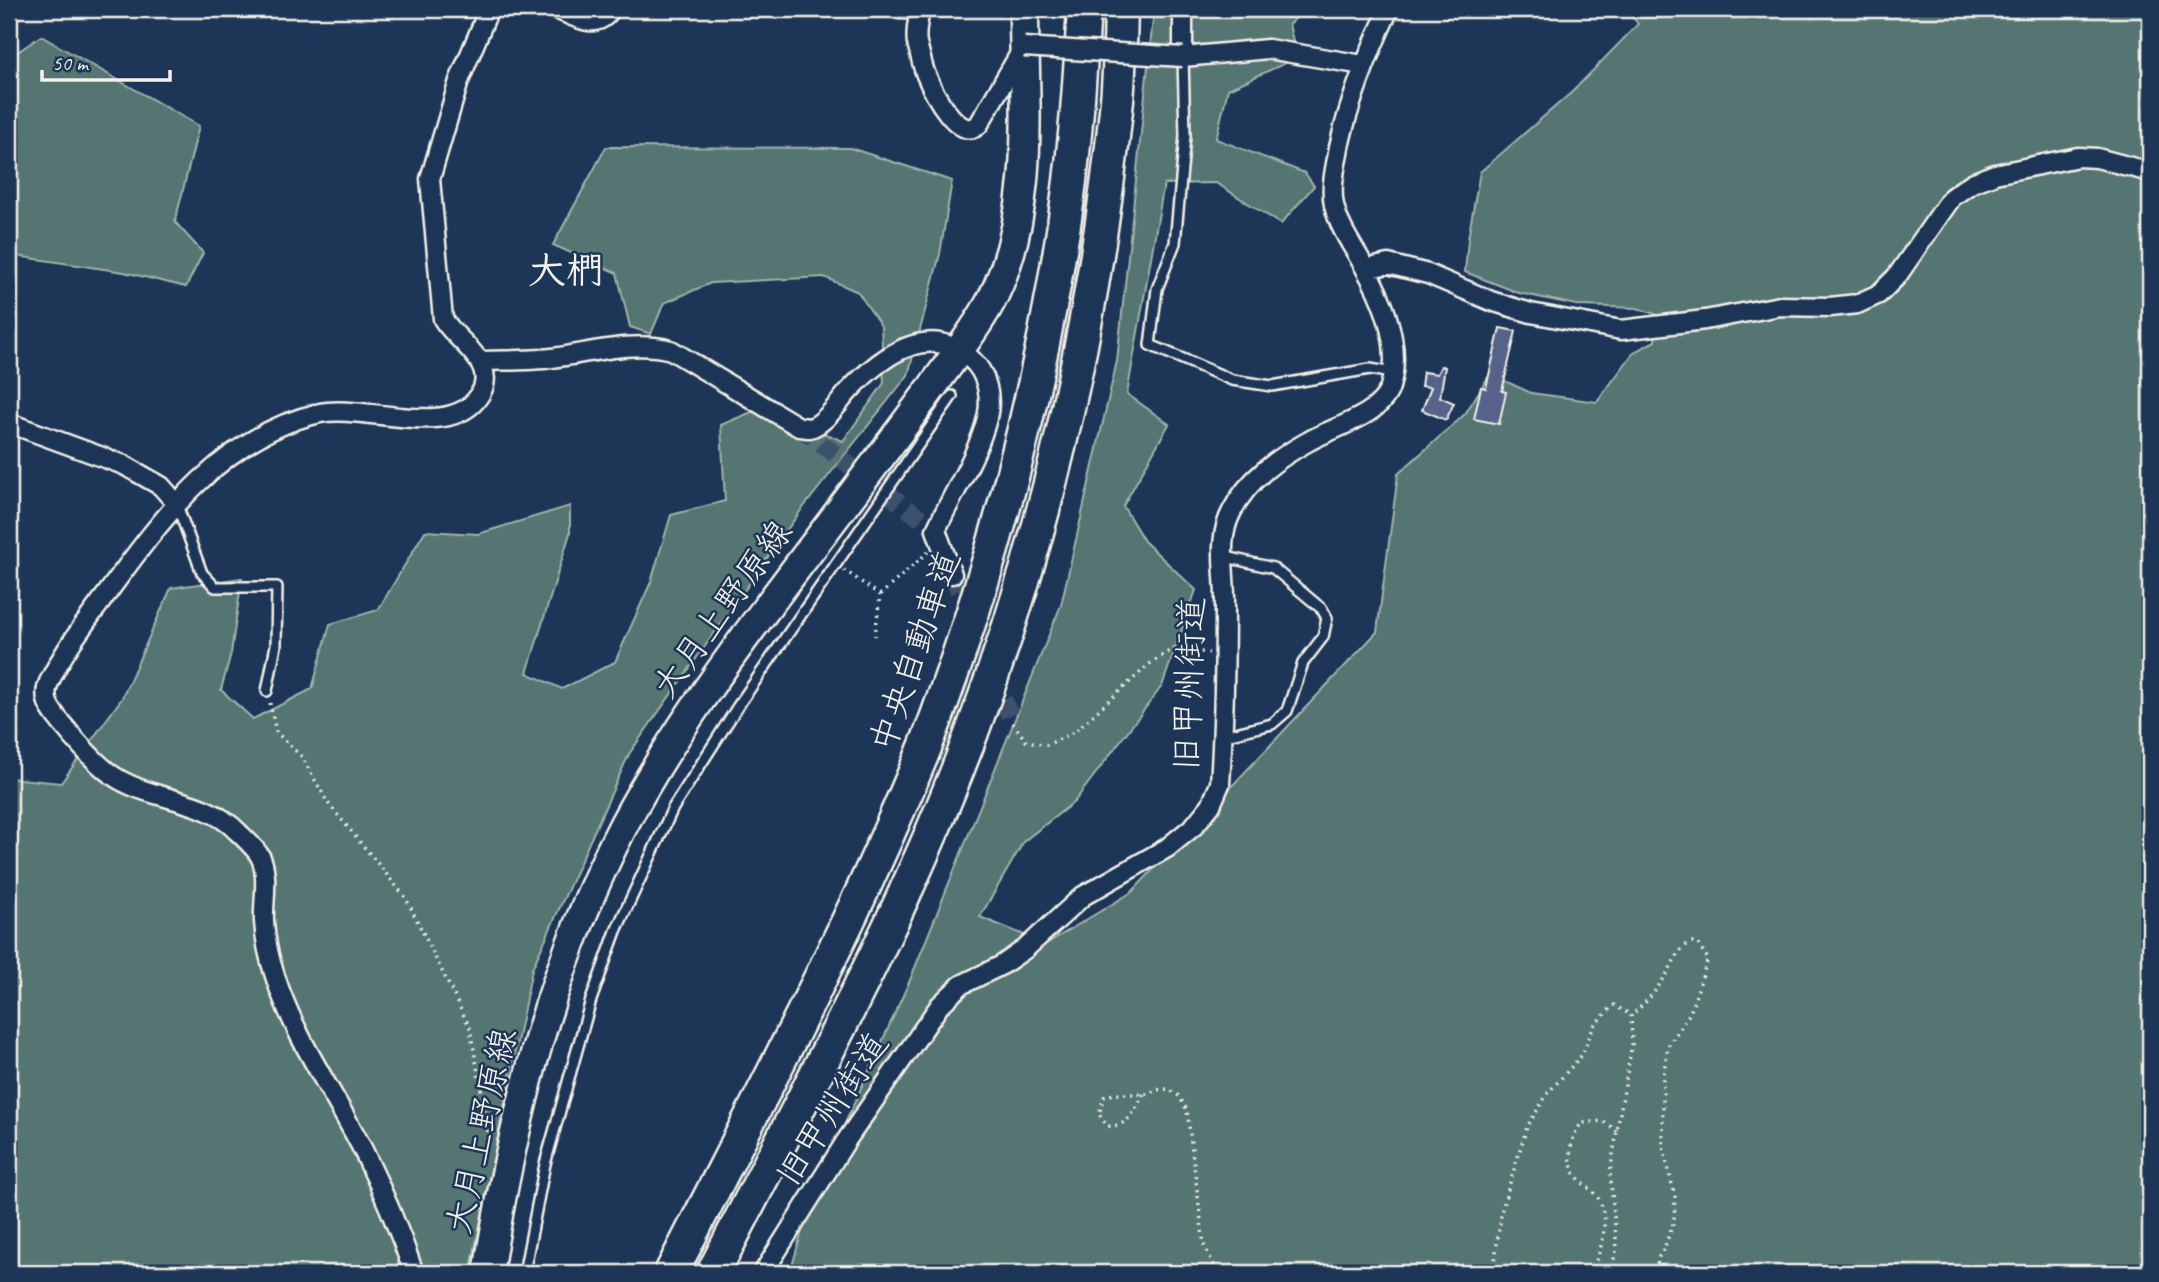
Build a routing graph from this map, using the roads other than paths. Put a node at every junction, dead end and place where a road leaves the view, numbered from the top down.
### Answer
1 (489, 9) edge
2 (556, 9) edge
3 (611, 9) edge
4 (899, 9) edge
5 (1024, 9) edge
6 (1084, 9) edge
7 (1121, 9) edge
8 (1183, 9) edge
9 (1389, 9) edge
10 (1024, 47) junction
11 (1182, 57) junction
12 (1363, 65) junction
13 (2150, 172) edge
14 (1366, 269) junction
15 (960, 349) junction
16 (481, 361) junction
17 (1393, 373) junction
18 (952, 396) dead end
19 (9, 423) edge
20 (176, 503) junction
21 (1222, 555) junction
22 (953, 574) tunnel mouth
23 (267, 691) road end
24 (1223, 736) junction
25 (414, 1273) edge
26 (488, 1273) edge
27 (524, 1273) edge
28 (671, 1273) edge
29 (713, 1273) edge
30 (764, 1273) edge

1 - 16 street
2 - 3 street
4 - 10 street
5 - 10 main road, 大月上野原線
6 - 28 highway, 中央自動車道
7 - 29 highway
8 - 11 street
9 - 12 street, 旧甲州街道
10 - 11 street, bridge
10 - 15 main road, 大月上野原線
11 - 12 street
11 - 17 lane
12 - 14 street, 旧甲州街道
13 - 14 street
14 - 17 street, 旧甲州街道
15 - 16 street
15 - 22 street
15 - 26 main road, 大月上野原線
16 - 20 street
17 - 21 street, 旧甲州街道
18 - 27 lane
19 - 20 street
20 - 23 lane
20 - 25 street
21 - 24 street, 旧甲州街道
21 - 24 lane
24 - 30 street, 旧甲州街道

